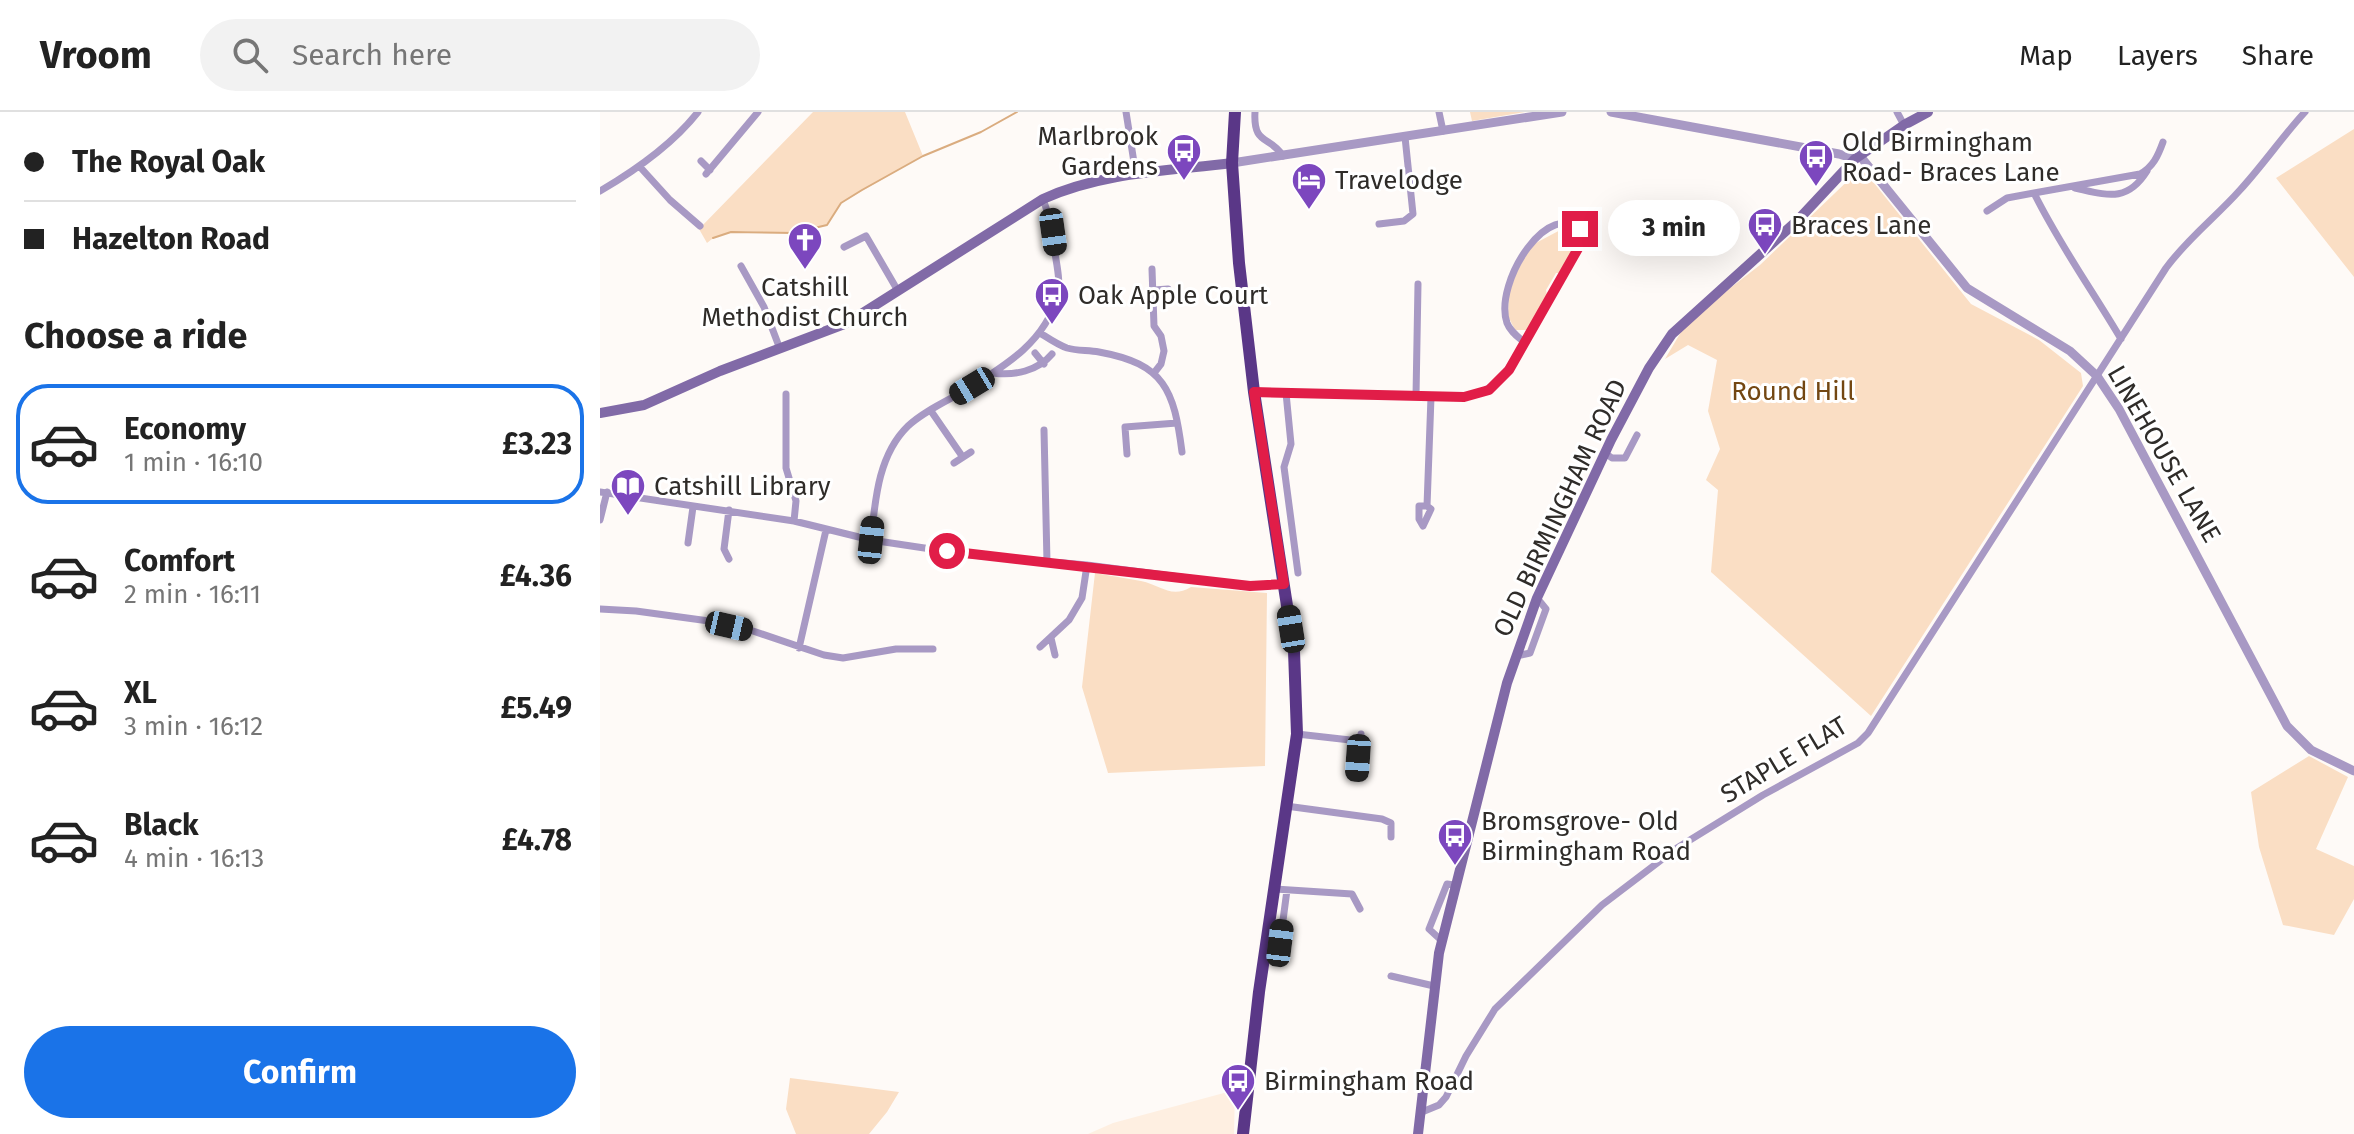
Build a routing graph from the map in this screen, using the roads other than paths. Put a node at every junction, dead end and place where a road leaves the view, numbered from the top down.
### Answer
1 (698, 112) edge
2 (758, 112) edge
3 (1126, 112) edge
4 (1235, 112) edge
5 (1255, 112) edge
6 (1439, 112) edge
7 (1562, 112) edge
8 (1611, 112) edge
9 (1897, 112) edge
10 (1928, 112) edge
11 (2305, 112) edge
12 (1662, 117) edge
13 (1904, 125) junction
14 (1443, 131) junction
15 (1405, 137) junction
16 (2163, 142) dead end
17 (1283, 156) junction
18 (1858, 158) junction
19 (701, 161) dead end
20 (1232, 163) junction
21 (640, 167) junction
22 (2148, 169) junction
23 (1136, 175) junction
24 (2067, 186) junction
25 (600, 191) edge
26 (2034, 193) junction
27 (1043, 199) junction
28 (1987, 211) dead end
29 (1379, 224) dead end
30 (700, 226) dead end
31 (844, 247) dead end
32 (741, 266) dead end
33 (1152, 269) dead end
34 (755, 270) dead end
35 (746, 275) junction
36 (1418, 284) dead end
37 (1168, 289) dead end
38 (1154, 290) junction
39 (898, 291) junction
40 (1040, 333) junction
41 (2121, 339) junction
42 (1524, 342) junction
43 (780, 349) junction
44 (1035, 353) dead end
45 (1052, 354) dead end
46 (1044, 364) junction
47 (993, 373) junction
48 (1154, 373) junction
49 (2097, 376) junction
50 (1254, 392) junction
51 (1286, 393) junction
52 (786, 394) dead end
53 (1416, 396) junction
54 (1431, 397) junction
55 (931, 411) junction
56 (600, 413) edge
57 (1177, 423) junction
58 (1044, 430) dead end
59 (1637, 435) dead end
60 (971, 452) dead end
61 (1182, 452) dead end
62 (1605, 453) junction
63 (1127, 454) dead end
64 (962, 456) junction
65 (954, 463) dead end
66 (604, 492) edge
67 (1427, 506) dead end
68 (693, 507) junction
69 (729, 510) junction
70 (600, 520) edge
71 (794, 521) junction
72 (826, 530) junction
73 (871, 540) junction
74 (688, 543) dead end
75 (729, 559) dead end
76 (1047, 562) junction
77 (1087, 565) junction
78 (1298, 573) dead end
79 (1284, 584) junction
80 (600, 609) edge
81 (1051, 638) junction
82 (1040, 647) dead end
83 (799, 648) junction
84 (933, 649) dead end
85 (1055, 655) dead end
86 (1297, 734) junction
87 (2354, 771) edge
88 (1356, 776) dead end
89 (1286, 806) junction
90 (1391, 837) dead end
91 (1281, 889) junction
92 (1360, 909) dead end
93 (1280, 943) dead end
94 (1391, 976) dead end
95 (1434, 986) junction
96 (1422, 1112) junction
97 (1243, 1134) edge
98 (1418, 1134) edge

1 - 21 street
2 - 19 street
3 - 23 street
4 - 20 highway
5 - 17 street
6 - 14 street
7 - 14 street
8 - 12 street
9 - 13 street
10 - 13 main road, OLD BIRMINGHAM ROAD
11 - 41 street, STAPLE FLAT
12 - 18 street
13 - 18 main road, OLD BIRMINGHAM ROAD
14 - 15 street
15 - 17 street
15 - 29 street
16 - 22 street
17 - 20 street
18 - 49 street, LINEHOUSE LANE
18 - 62 main road, OLD BIRMINGHAM ROAD
20 - 23 main road
20 - 50 highway
21 - 25 street
21 - 30 street
22 - 24 street
22 - 24 street
23 - 27 main road
24 - 26 street
26 - 28 street
26 - 41 street
27 - 39 main road
27 - 40 street
31 - 39 street
32 - 35 street
33 - 38 street
34 - 35 street
35 - 43 street
36 - 53 street
37 - 38 street
38 - 48 street
39 - 43 main road
40 - 47 street
40 - 48 street
41 - 49 street, STAPLE FLAT
42 - 42 street
42 - 54 street
43 - 56 main road
44 - 46 street
45 - 46 street
46 - 47 street
47 - 55 street
48 - 57 street
49 - 87 street, LINEHOUSE LANE
49 - 96 street, STAPLE FLAT
50 - 51 street
50 - 79 highway
51 - 53 street
51 - 78 street
52 - 71 street
53 - 54 street
54 - 67 street
55 - 64 street
55 - 73 street
57 - 61 street
57 - 63 street
58 - 76 street
59 - 62 street
60 - 64 street
62 - 95 main road, OLD BIRMINGHAM ROAD
64 - 65 street
66 - 68 street
66 - 70 street
68 - 69 street
68 - 74 street
69 - 71 street
69 - 75 street
71 - 72 street
72 - 73 street
72 - 83 street
73 - 76 street
76 - 77 street
77 - 79 street
77 - 81 street
79 - 86 highway
80 - 83 street
81 - 82 street
81 - 85 street
83 - 84 street
86 - 88 street
86 - 89 highway
89 - 90 street
89 - 91 highway
91 - 92 street
91 - 93 street
91 - 97 highway
94 - 95 street
95 - 96 main road, OLD BIRMINGHAM ROAD
96 - 98 main road, OLD BIRMINGHAM ROAD

